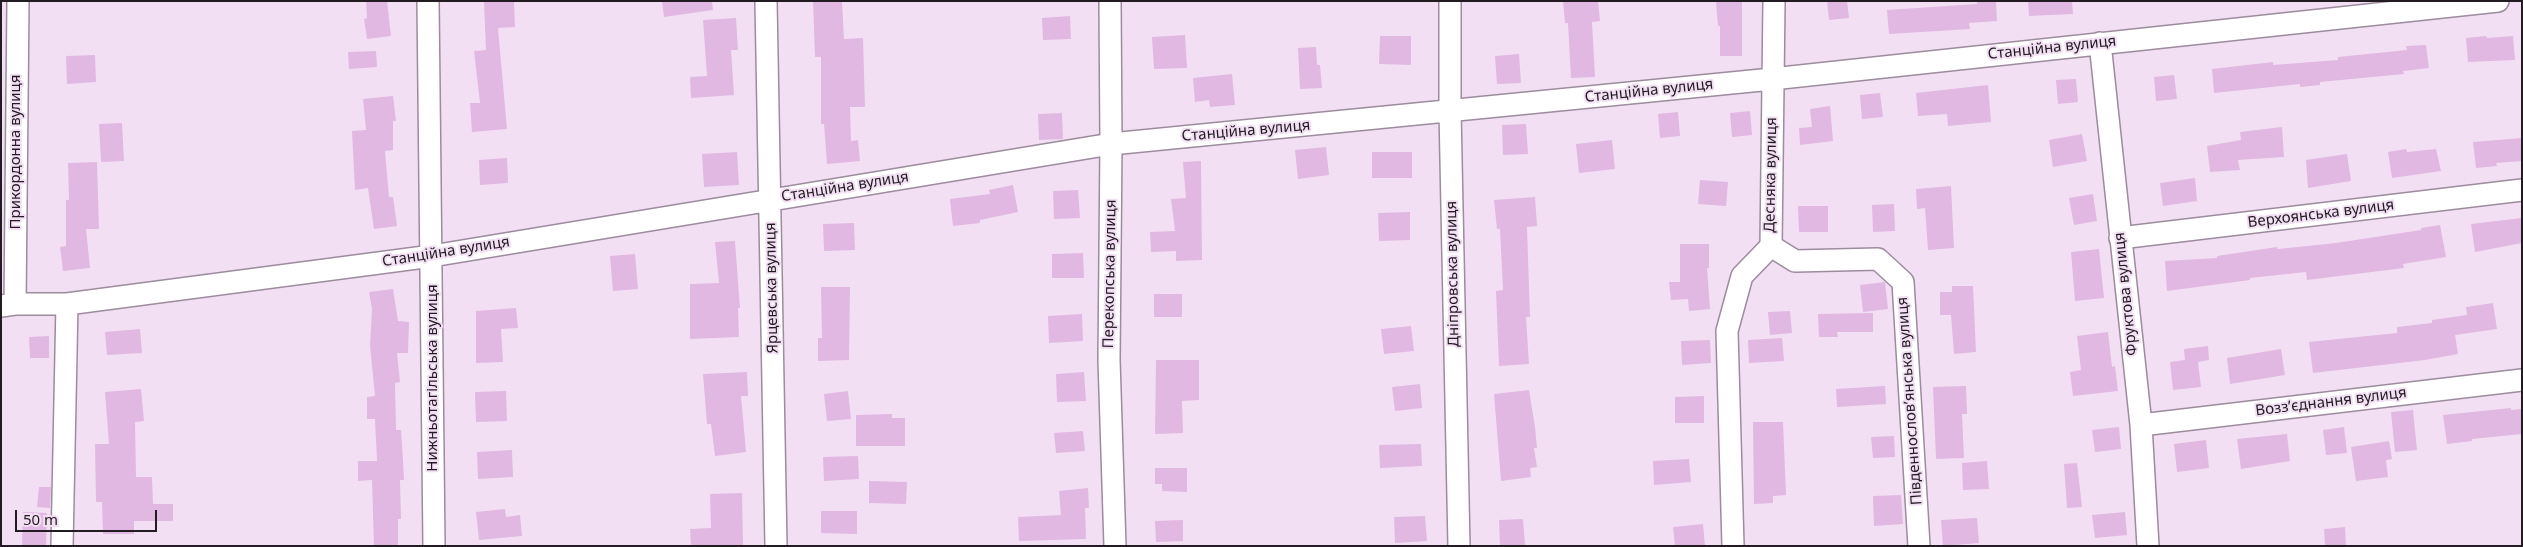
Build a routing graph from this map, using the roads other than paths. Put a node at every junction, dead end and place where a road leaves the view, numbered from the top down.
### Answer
1 (18, 1) edge
2 (428, 1) edge
3 (766, 1) edge
4 (1110, 1) edge
5 (1450, 1) edge
6 (1774, 1) edge
7 (2498, 1) edge
8 (2100, 43) junction
9 (1772, 79) junction
10 (1450, 111) junction
11 (1112, 144) junction
12 (2522, 190) edge
13 (770, 200) junction
14 (2120, 238) junction
15 (1770, 246) junction
16 (432, 256) junction
17 (67, 304) junction
18 (8, 305) edge
19 (2522, 380) edge
20 (2141, 424) junction
21 (62, 546) edge
22 (434, 546) edge
23 (776, 546) edge
24 (1115, 546) edge
25 (1459, 546) edge
26 (1733, 546) edge
27 (1919, 546) edge
28 (2148, 546) edge

1 - 18 street, Прикордонна вулиця
2 - 16 street, Нижньотагільська вулиця
3 - 13 street, Ярцевська вулиця
4 - 11 street, Перекопська вулиця
5 - 10 street, Дніпровська вулиця
6 - 9 street, Десняка вулиця
7 - 8 street, Станційна вулиця
8 - 9 street, Станційна вулиця
8 - 14 street, Фруктова вулиця
9 - 10 street, Станційна вулиця
9 - 15 street, Десняка вулиця
10 - 11 street, Станційна вулиця
10 - 25 street, Дніпровська вулиця
11 - 13 street, Станційна вулиця
11 - 24 street, Перекопська вулиця
12 - 14 street, Верхоянська вулиця
13 - 16 street, Станційна вулиця
13 - 23 street, Ярцевська вулиця
14 - 20 street, Фруктова вулиця
15 - 26 street, Десняка вулиця
15 - 27 street, Південнослов’янська вулиця
16 - 17 street, Станційна вулиця
16 - 22 street, Нижньотагільська вулиця
17 - 18 street, Станційна вулиця
17 - 21 street
19 - 20 street, Возз’єднання вулиця
20 - 28 street, Фруктова вулиця

